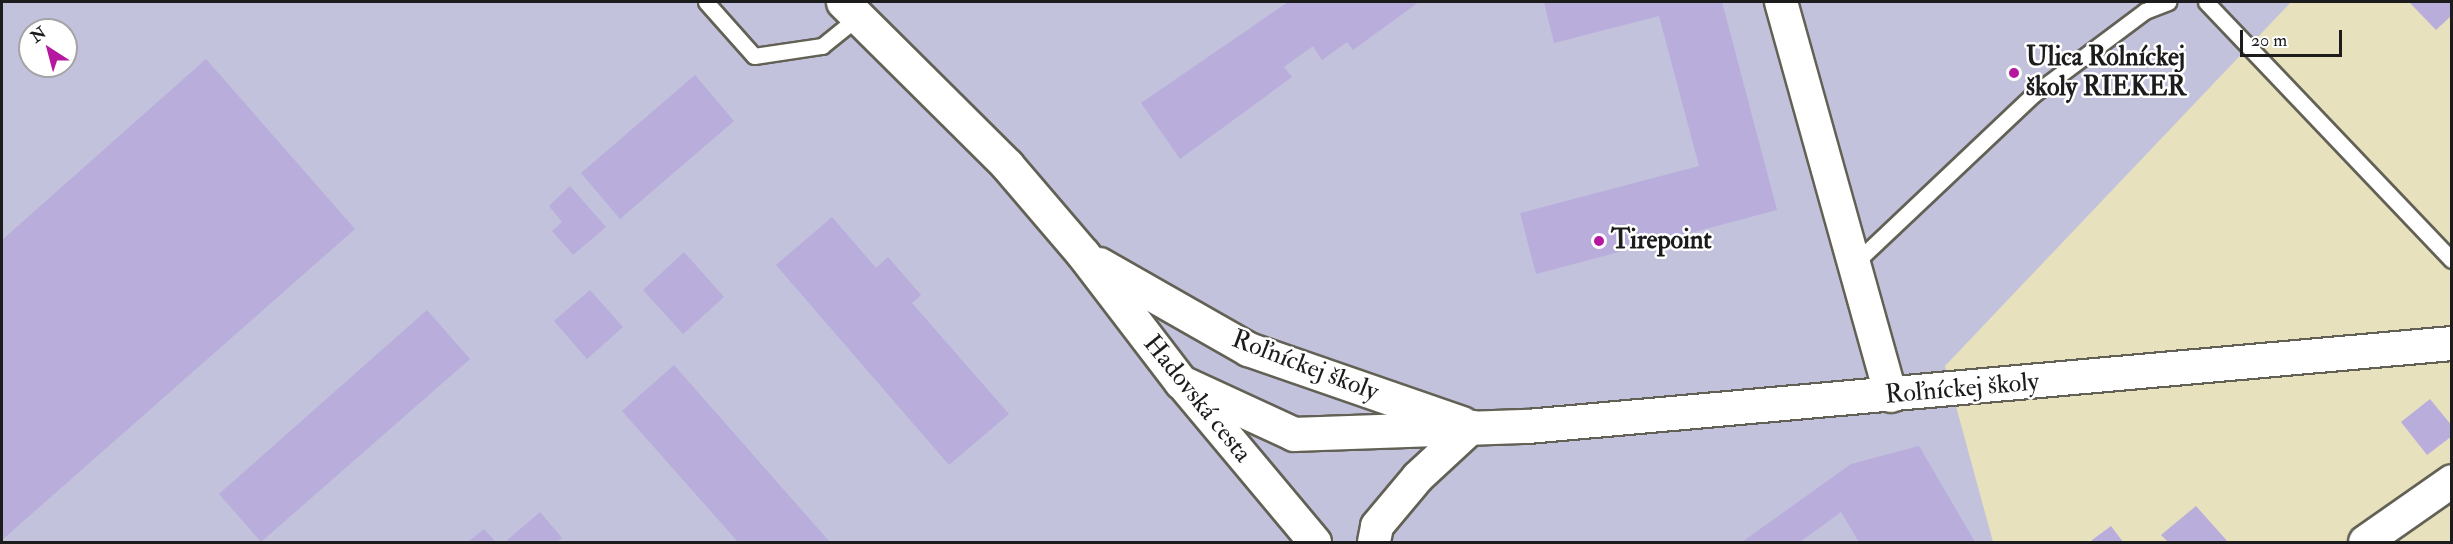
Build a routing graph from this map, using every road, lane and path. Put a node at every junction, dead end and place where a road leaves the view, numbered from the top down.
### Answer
1 (706, 2) edge
2 (1781, 2) edge
3 (2168, 2) edge
4 (2206, 2) edge
5 (850, 9) edge
6 (1083, 254) junction
7 (2451, 260) edge
8 (1852, 266) junction
9 (2451, 343) edge
10 (1181, 382) junction
11 (1891, 396) junction
12 (1472, 427) junction
13 (2451, 481) edge
14 (1315, 543) edge
15 (1374, 543) edge
16 (2365, 543) edge

1 - 5 lane
2 - 8 street
3 - 8 lane
4 - 7 lane
5 - 6 main road, Hadovská cesta
6 - 10 main road, Hadovská cesta
6 - 12 main road, Roľníckej školy
8 - 11 street
9 - 11 main road, Roľníckej školy
10 - 12 main road, Roľníckej školy
10 - 14 street, Hadovská cesta
11 - 12 main road, Roľníckej školy
12 - 15 street
13 - 16 street

